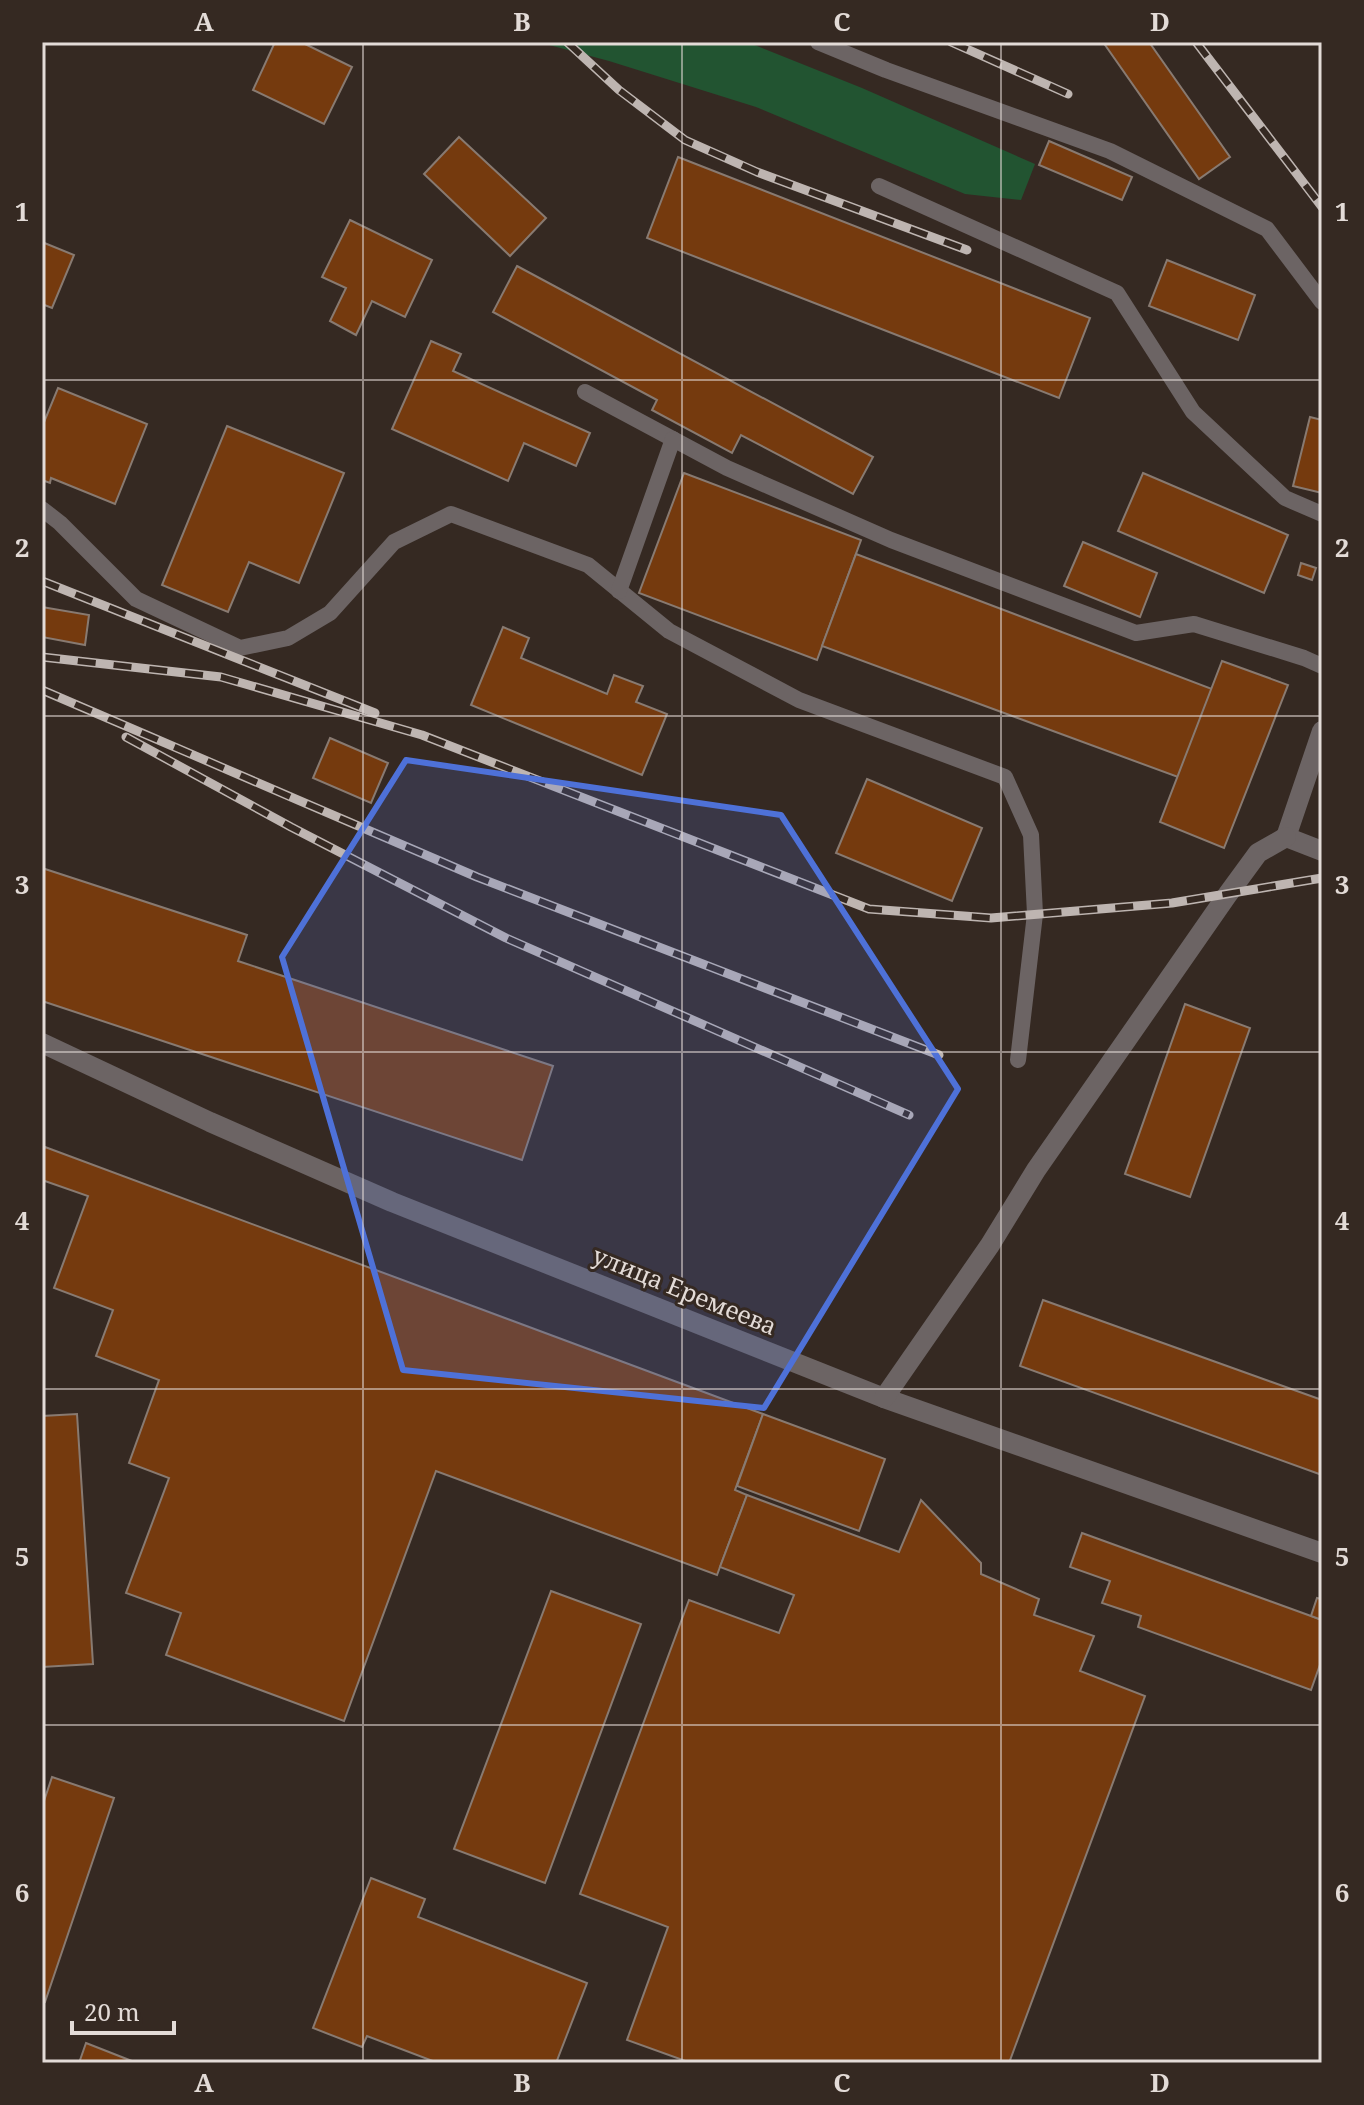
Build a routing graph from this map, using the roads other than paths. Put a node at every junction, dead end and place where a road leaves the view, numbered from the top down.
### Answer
1 (818, 42) edge
2 (879, 186) dead end
3 (1322, 302) edge
4 (585, 392) dead end
5 (673, 439) junction
6 (42, 509) edge
7 (1322, 514) edge
8 (619, 591) junction
9 (1322, 666) edge
10 (1322, 731) edge
11 (1286, 837) junction
12 (1322, 851) edge
13 (42, 1043) edge
14 (1018, 1060) dead end
15 (884, 1398) junction
16 (1322, 1553) edge

1 - 3 lane
2 - 7 lane
4 - 5 lane
5 - 8 lane
5 - 9 lane
6 - 8 lane
8 - 14 lane
10 - 11 street
11 - 12 street
11 - 15 street
13 - 15 street, улица Еремеева
15 - 16 street, улица Еремеева

